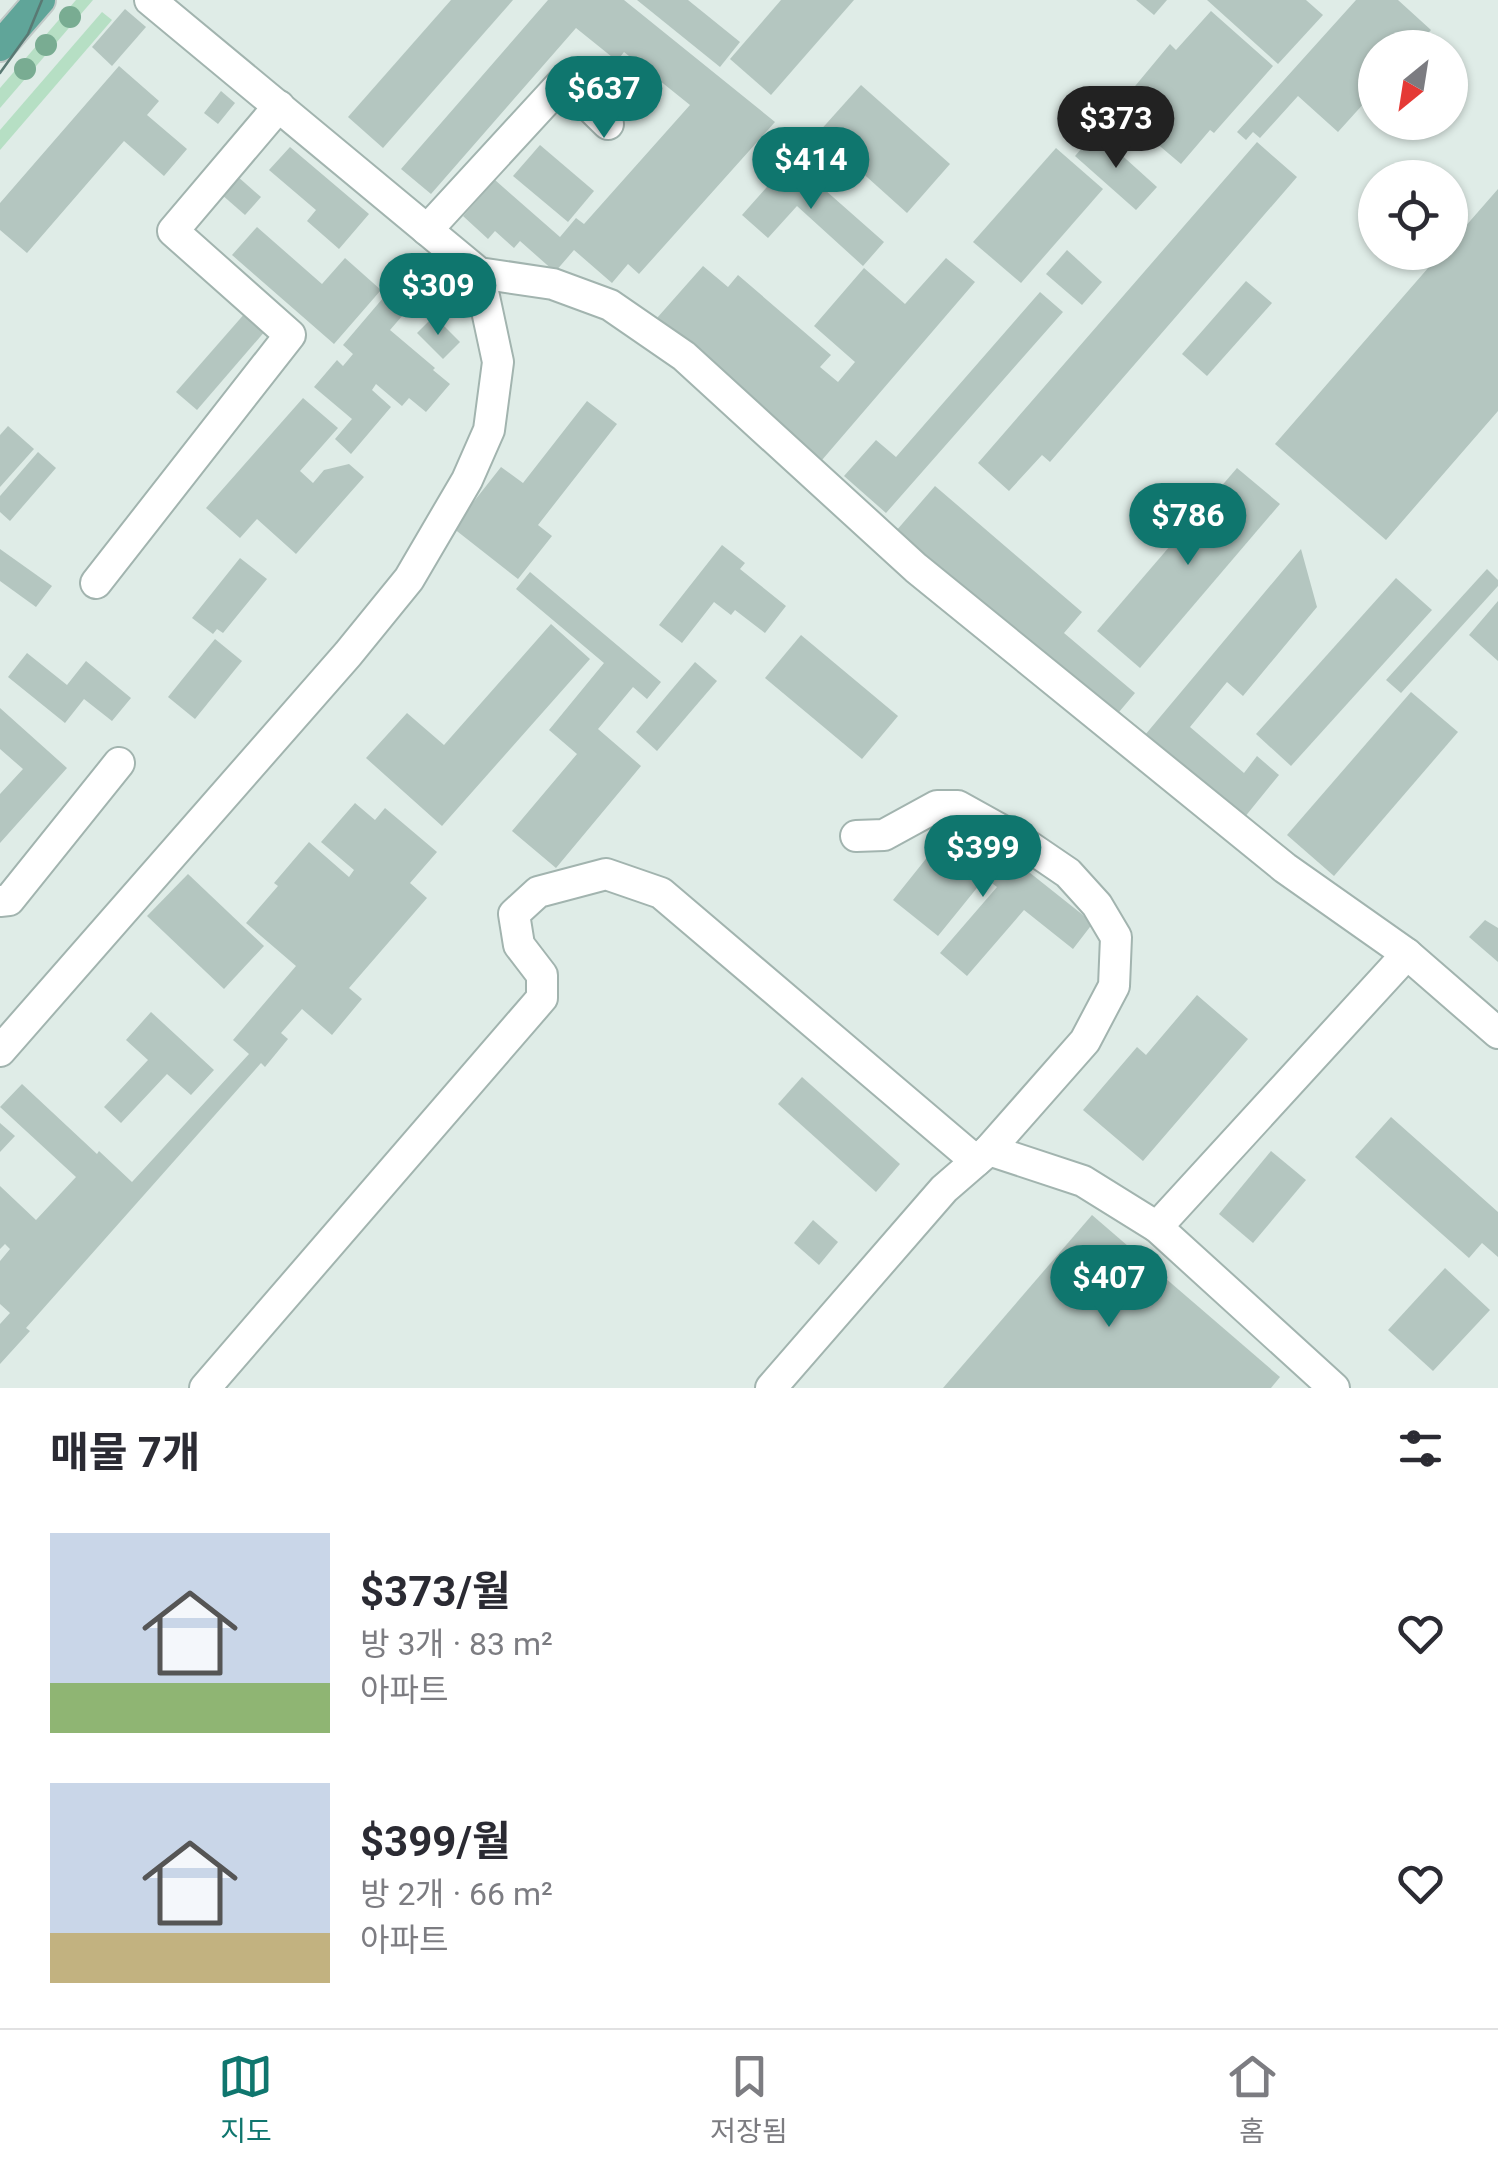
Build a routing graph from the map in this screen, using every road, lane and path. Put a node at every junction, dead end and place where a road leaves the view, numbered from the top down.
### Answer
1 (40, 0) edge
2 (150, 0) edge
3 (0, 46) edge
4 (279, 106) junction
5 (608, 124) dead end
6 (428, 230) junction
7 (480, 273) junction
8 (96, 583) dead end
9 (119, 763) dead end
10 (856, 836) dead end
11 (0, 901) edge
12 (1407, 954) junction
13 (1498, 1034) edge
14 (0, 1051) edge
15 (983, 1156) junction
16 (1157, 1226) junction
17 (205, 1388) edge
18 (770, 1388) edge
19 (1334, 1388) edge

1 - 3 main road
2 - 4 street
4 - 6 street
4 - 8 street
5 - 6 street
6 - 7 street
7 - 12 street
7 - 14 street
9 - 11 street
10 - 15 street
12 - 13 street
12 - 16 street
15 - 16 street
15 - 17 street
15 - 18 street
16 - 19 street

